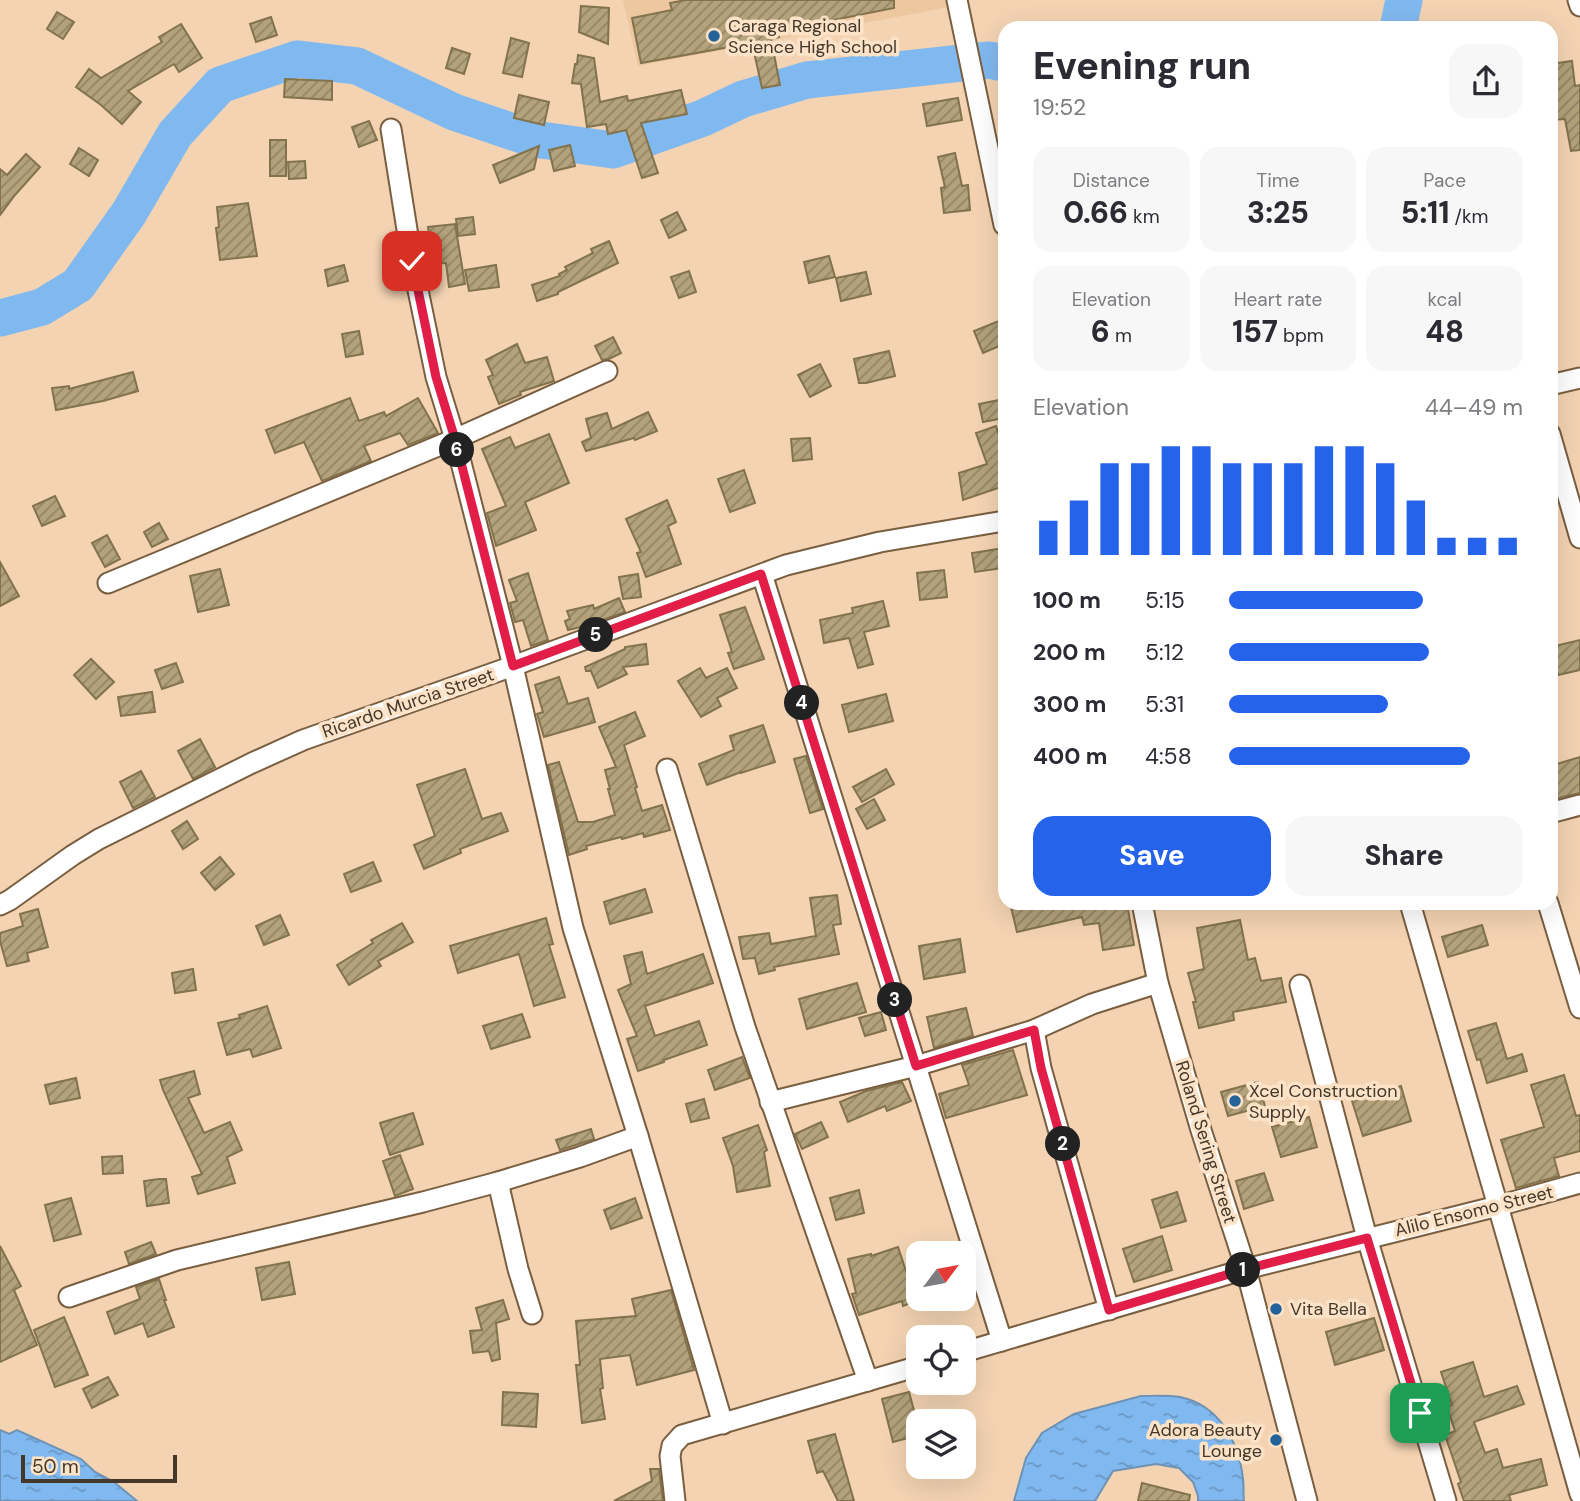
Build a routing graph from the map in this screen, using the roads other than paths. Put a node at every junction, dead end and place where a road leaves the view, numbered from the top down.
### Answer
1 (957, 0) edge
2 (1578, 0) edge
3 (1580, 6) edge
4 (391, 129) dead end
5 (998, 196) edge
6 (607, 371) dead end
7 (1580, 378) edge
8 (1558, 383) edge
9 (455, 439) junction
10 (1558, 462) edge
11 (998, 522) edge
12 (1580, 538) edge
13 (761, 574) junction
14 (108, 583) dead end
15 (513, 666) junction
16 (667, 769) dead end
17 (1580, 805) edge
18 (1558, 811) edge
19 (0, 905) edge
20 (1143, 910) edge
21 (1412, 910) edge
22 (1550, 910) edge
23 (1158, 984) junction
24 (1300, 985) dead end
25 (1580, 1008) edge
26 (1034, 1030) junction
27 (916, 1066) junction
28 (770, 1102) junction
29 (638, 1136) junction
30 (498, 1182) junction
31 (1580, 1183) edge
32 (1498, 1206) junction
33 (1367, 1238) junction
34 (1246, 1269) junction
35 (69, 1297) dead end
36 (1109, 1310) junction
37 (532, 1314) dead end
38 (1002, 1341) junction
39 (976, 1349) edge
40 (906, 1370) edge
41 (868, 1381) junction
42 (723, 1424) junction
43 (1580, 1494) edge
44 (675, 1501) edge
45 (1307, 1501) edge
46 (1446, 1501) edge

1 - 5 street
2 - 3 street
4 - 9 street
6 - 9 street
7 - 8 street
9 - 14 street
9 - 15 street
10 - 12 street
11 - 13 street, Ricardo Murcia Street
13 - 15 street, Ricardo Murcia Street
13 - 27 street
15 - 19 street, Ricardo Murcia Street
15 - 29 street
16 - 28 street
17 - 18 street
20 - 23 street, Roland Sering Street
21 - 32 street
22 - 25 street
23 - 26 street
23 - 34 street, Roland Sering Street
24 - 33 street
26 - 27 street
26 - 36 street
27 - 28 street
27 - 38 street
28 - 41 street
29 - 30 street
29 - 42 street
30 - 35 street
30 - 37 street
31 - 32 street, Alilo Ensomo Street
32 - 33 street, Alilo Ensomo Street
32 - 43 street
33 - 34 street, Alilo Ensomo Street
33 - 46 street
34 - 36 street, Alilo Ensomo Street
34 - 45 street, Roland Sering Street
36 - 38 street, Alilo Ensomo Street
38 - 39 street, Alilo Ensomo Street
40 - 41 street
41 - 42 street
42 - 44 street

